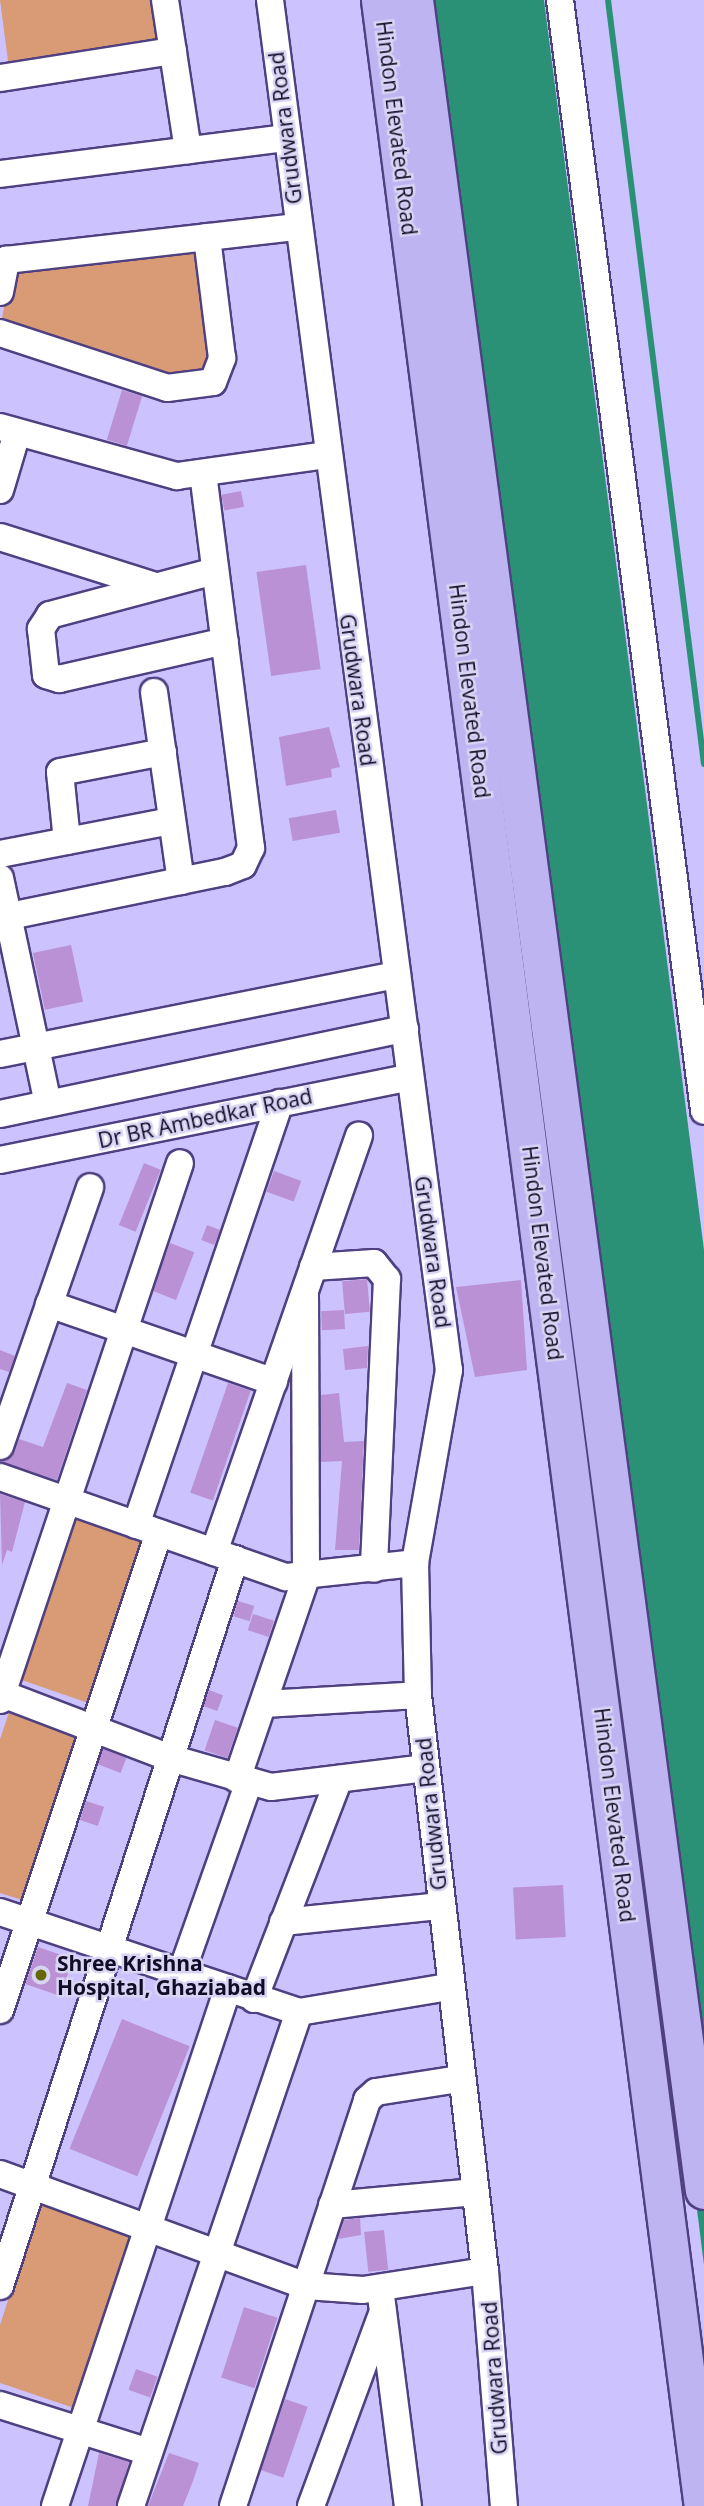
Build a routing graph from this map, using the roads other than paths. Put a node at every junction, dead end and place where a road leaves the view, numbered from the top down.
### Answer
1 (165, 0) edge
2 (270, 0) edge
3 (380, 0) edge
4 (414, 0) edge
5 (560, 0) edge
6 (173, 51) junction
7 (1, 73) edge
8 (286, 138) junction
9 (188, 150) junction
10 (0, 174) edge
11 (297, 227) junction
12 (207, 237) junction
13 (0, 292) edge
14 (0, 333) edge
15 (9, 430) edge
16 (326, 455) junction
17 (203, 475) junction
18 (0, 490) edge
19 (0, 537) edge
20 (215, 571) junction
21 (152, 585) junction
22 (225, 641) junction
23 (154, 692) dead end
24 (163, 752) junction
25 (171, 821) junction
26 (67, 841) junction
27 (0, 854) edge
28 (0, 878) edge
29 (181, 881) junction
30 (4, 917) edge
31 (397, 975) junction
32 (405, 1029) junction
33 (37, 1047) junction
34 (0, 1054) edge
35 (410, 1077) junction
36 (48, 1103) junction
37 (280, 1103) junction
38 (704, 1111) edge
39 (0, 1114) edge
40 (359, 1135) dead end
41 (0, 1160) edge
42 (180, 1163) dead end
43 (90, 1187) dead end
44 (313, 1267) junction
45 (305, 1293) junction
46 (50, 1304) junction
47 (124, 1330) junction
48 (194, 1354) junction
49 (274, 1382) junction
50 (0, 1446) edge
51 (0, 1477) edge
52 (67, 1501) junction
53 (147, 1529) junction
54 (225, 1556) junction
55 (415, 1563) junction
56 (374, 1569) junction
57 (306, 1577) junction
58 (418, 1695) junction
59 (1, 1696) edge
60 (264, 1704) junction
61 (93, 1730) junction
62 (170, 1758) junction
63 (426, 1768) junction
64 (338, 1779) junction
65 (243, 1781) junction
66 (441, 1906) junction
67 (0, 1912) edge
68 (30, 1922) junction
69 (283, 1922) junction
70 (108, 1946) junction
71 (182, 1971) junction
72 (449, 1987) junction
73 (228, 1988) junction
74 (254, 1999) junction
75 (0, 2010) edge
76 (299, 2012) junction
77 (459, 2079) junction
78 (0, 2174) edge
79 (32, 2185) junction
80 (704, 2190) edge
81 (475, 2192) junction
82 (332, 2205) junction
83 (147, 2229) junction
84 (217, 2254) junction
85 (485, 2271) junction
86 (0, 2286) edge
87 (306, 2286) junction
88 (381, 2301) junction
89 (0, 2405) edge
90 (80, 2429) junction
91 (149, 2452) junction
92 (55, 2506) edge
93 (131, 2506) edge
94 (233, 2506) edge
95 (311, 2506) edge
96 (408, 2506) edge
97 (504, 2506) edge
98 (703, 2506) edge

1 - 6 street
2 - 8 street, Grudwara Road
3 - 98 highway, Hindon Elevated Road
4 - 80 highway, Hindon Elevated Road
5 - 38 street
6 - 7 street
6 - 9 street
8 - 9 street
8 - 11 street, Grudwara Road
9 - 10 street
11 - 12 street
11 - 16 street, Grudwara Road
12 - 13 street
12 - 14 street
15 - 17 street
15 - 18 street
16 - 17 street
16 - 31 street, Grudwara Road
17 - 20 street
19 - 21 street
20 - 21 street
20 - 22 street
21 - 22 street
22 - 29 street
23 - 24 street
24 - 25 street
24 - 26 street
25 - 26 street
25 - 29 street
26 - 27 street
28 - 30 street
29 - 30 street
30 - 33 street
31 - 32 street, Grudwara Road
31 - 33 street
32 - 35 street, Grudwara Road
32 - 36 street
33 - 34 street
33 - 36 street
35 - 37 street, Dr BR Ambedkar Road
35 - 55 street, Grudwara Road
36 - 39 street
37 - 41 street, Dr BR Ambedkar Road
37 - 48 street
40 - 44 street
42 - 47 street
43 - 46 street
44 - 45 street
44 - 56 street
45 - 49 street
45 - 57 street
46 - 47 street
46 - 50 street
47 - 48 street
47 - 52 street
48 - 49 street
48 - 53 street
49 - 54 street
51 - 52 street
52 - 53 street
52 - 59 street
53 - 54 street
53 - 61 street
54 - 57 street
54 - 62 street
55 - 56 street
55 - 58 street, Grudwara Road
56 - 57 street
57 - 60 street
58 - 60 street
58 - 63 street, Grudwara Road
59 - 61 street
60 - 65 street
61 - 62 street
61 - 68 street
62 - 65 street
62 - 70 street
63 - 64 street
63 - 66 street, Grudwara Road
64 - 65 street
64 - 69 street
65 - 71 street
66 - 69 street
66 - 72 street, Grudwara Road
67 - 68 street
68 - 70 street
68 - 75 street
69 - 74 street
70 - 71 street
70 - 79 street
71 - 73 street
72 - 76 street
72 - 77 street, Grudwara Road
73 - 74 street
73 - 83 street
74 - 76 street
76 - 84 street
77 - 81 street, Grudwara Road
77 - 82 street
78 - 79 street
79 - 83 street
79 - 86 street
81 - 82 street
81 - 85 street, Grudwara Road
82 - 87 street
83 - 84 street
83 - 90 street
84 - 87 street
84 - 91 street
85 - 88 street
85 - 97 street, Grudwara Road
87 - 88 street
87 - 94 street
88 - 95 street
88 - 96 street
89 - 90 street
90 - 91 street
90 - 92 street
91 - 93 street

